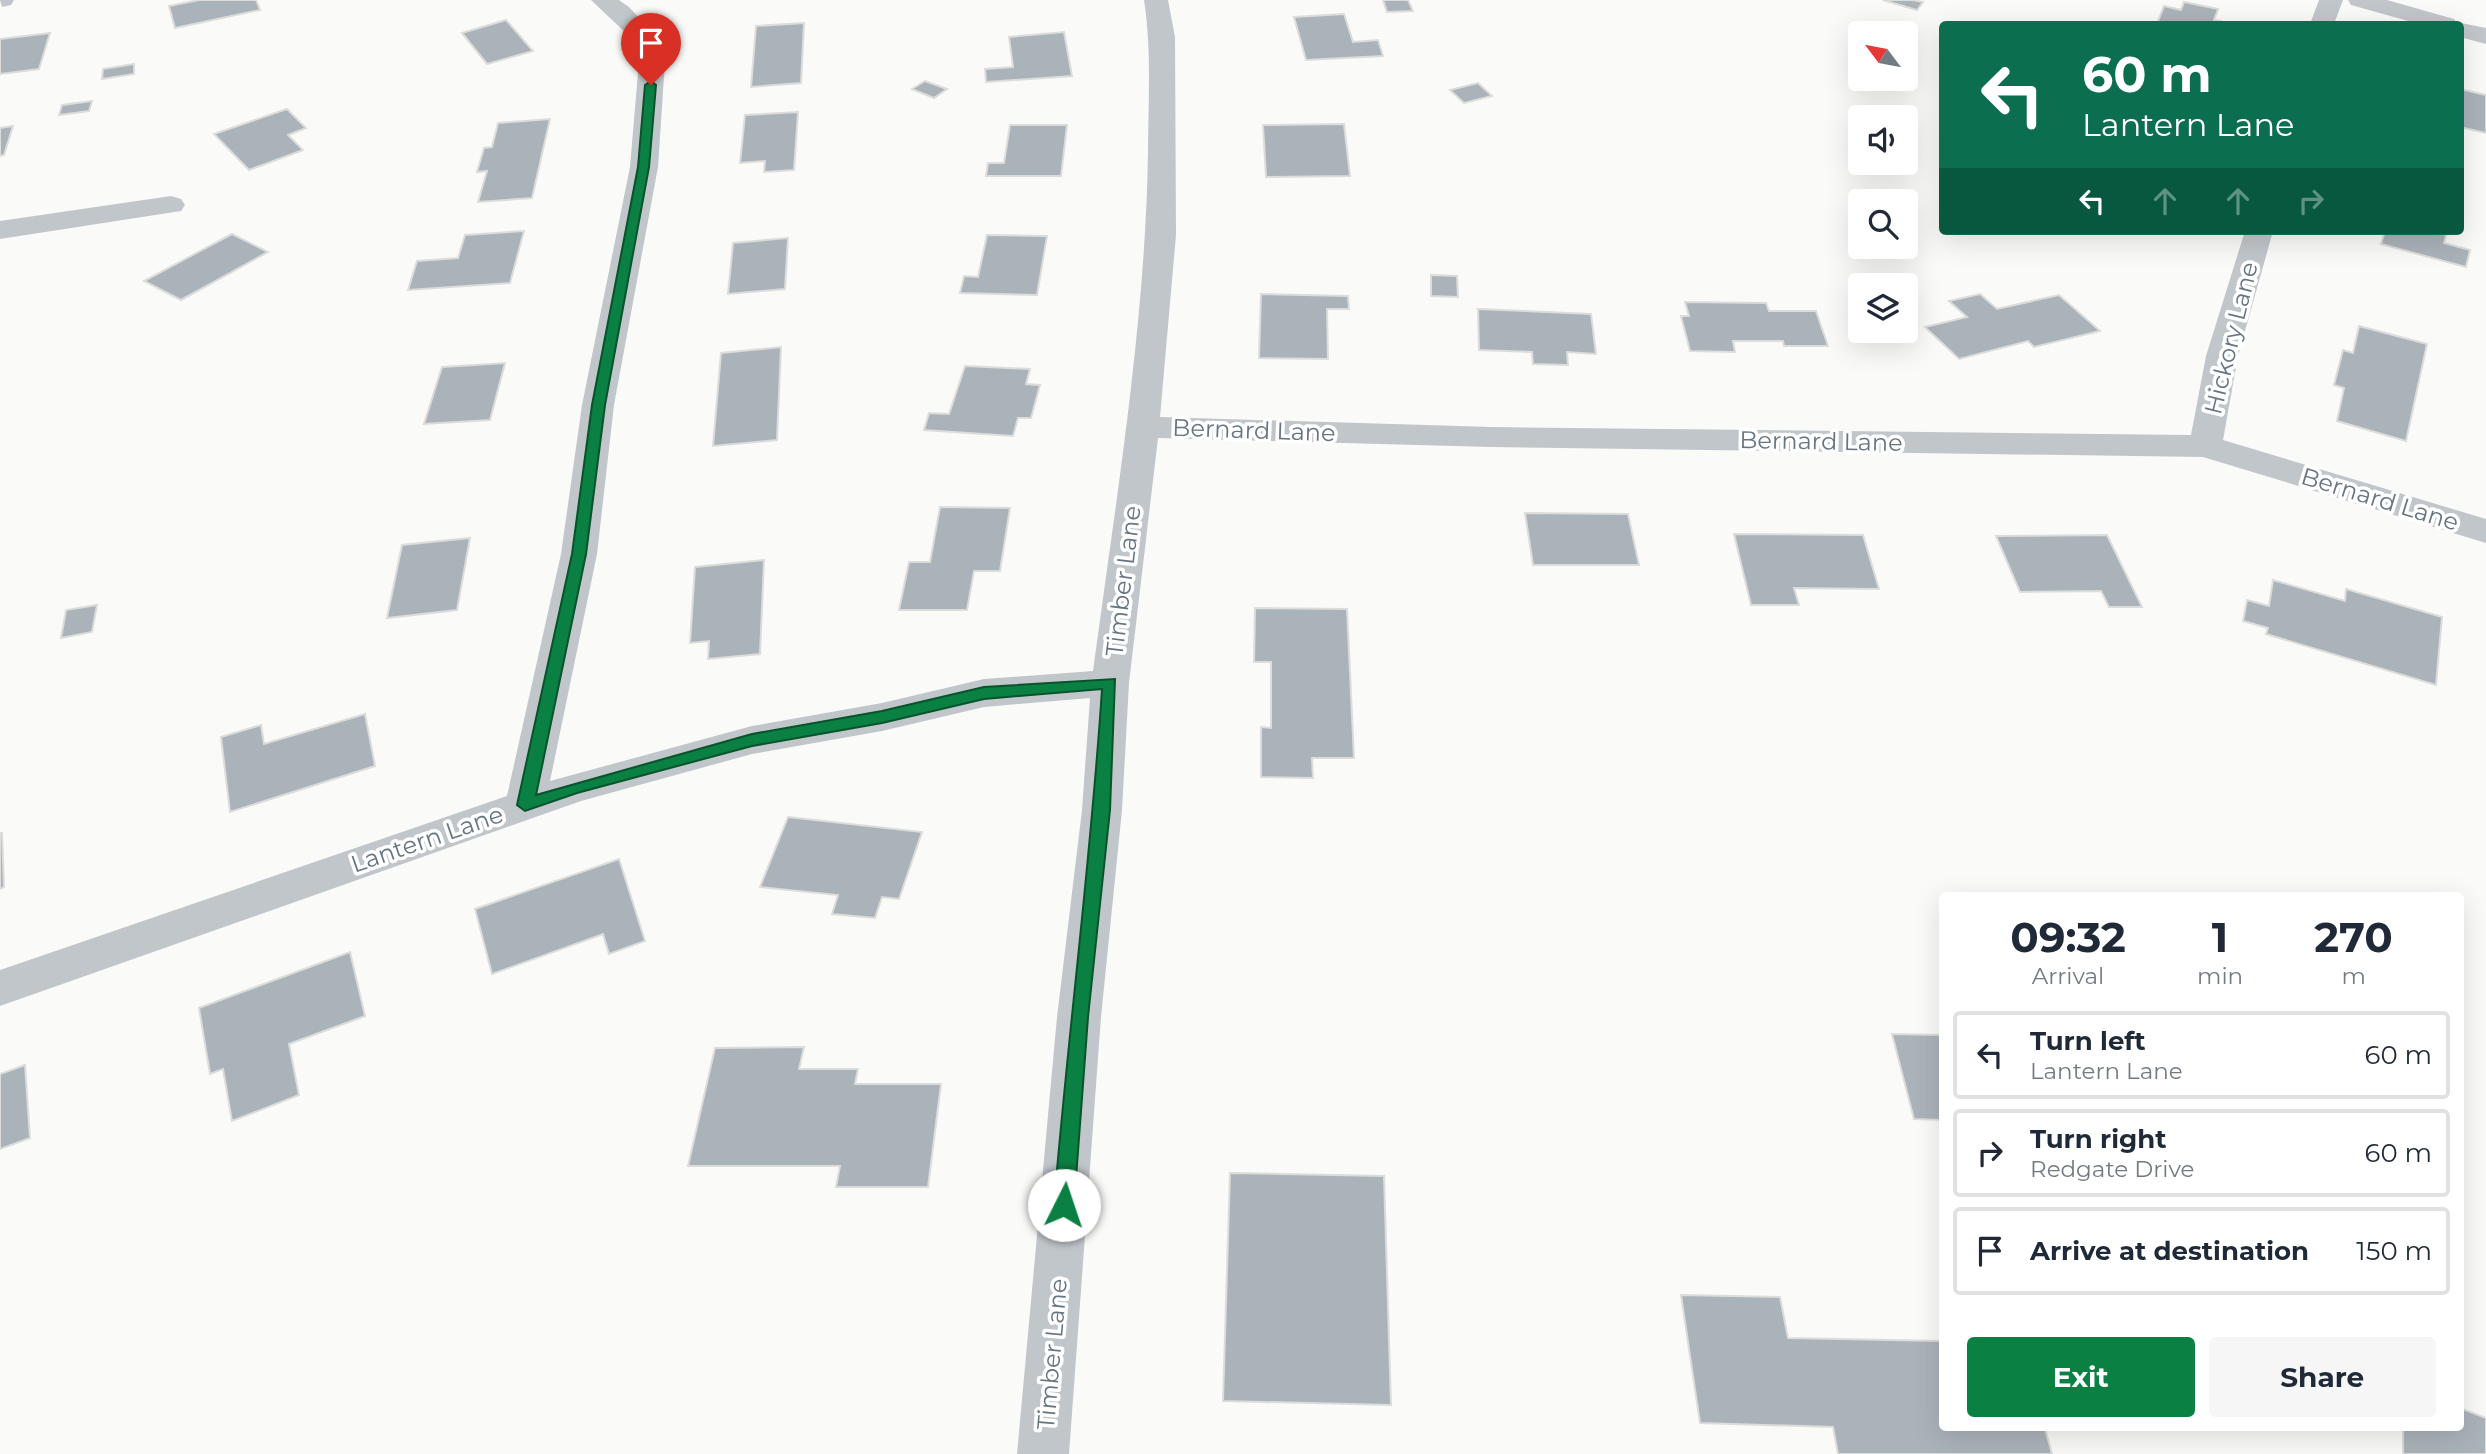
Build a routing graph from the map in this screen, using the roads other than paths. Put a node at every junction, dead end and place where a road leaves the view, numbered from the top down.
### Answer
1 (603, 0) edge
2 (1156, 0) edge
3 (2331, 0) edge
4 (2360, 0) edge
5 (2323, 21) edge
6 (2434, 21) edge
7 (2464, 30) edge
8 (2486, 36) edge
9 (170, 205) dead end
10 (0, 230) edge
11 (2258, 235) edge
12 (1143, 427) junction
13 (2206, 446) junction
14 (2486, 531) edge
15 (1110, 682) junction
16 (525, 805) junction
17 (0, 988) edge
18 (1043, 1454) edge

1 - 16 street
2 - 12 street, Timber Lane
3 - 5 street
4 - 6 street
7 - 8 street
9 - 10 street
11 - 13 street, Hickory Lane
12 - 13 street, Bernard Lane
12 - 15 street, Timber Lane
13 - 14 street, Bernard Lane
15 - 16 street, Lantern Lane
15 - 18 street, Timber Lane
16 - 17 street, Lantern Lane

